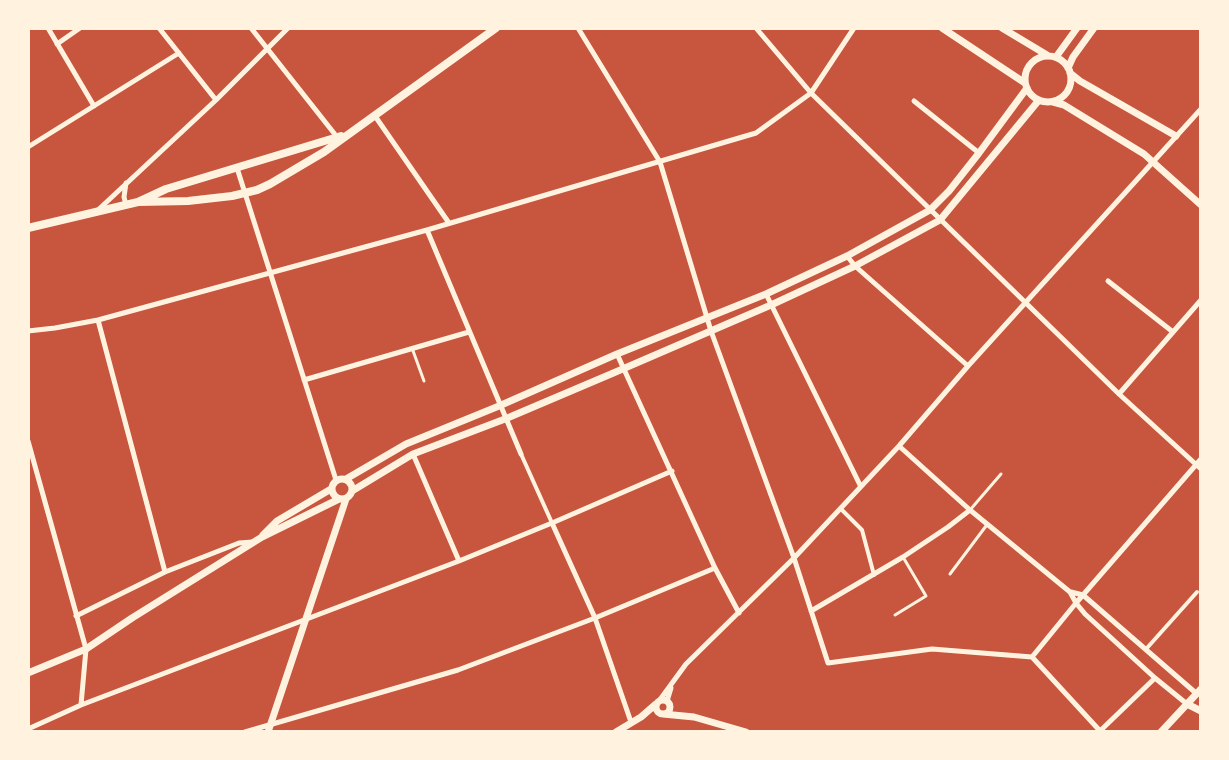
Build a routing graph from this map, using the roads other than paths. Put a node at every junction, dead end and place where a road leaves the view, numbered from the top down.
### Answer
1 (48, 28) edge
2 (80, 28) edge
3 (159, 28) edge
4 (251, 28) edge
5 (288, 28) edge
6 (496, 28) edge
7 (578, 28) edge
8 (756, 28) edge
9 (854, 28) edge
10 (942, 28) edge
11 (1002, 28) edge
12 (1077, 28) edge
13 (1094, 28) edge
14 (57, 44) junction
15 (268, 48) junction
16 (179, 53) junction
17 (1053, 56) junction
18 (1069, 70) junction
19 (1026, 85) junction
20 (811, 93) junction
21 (216, 100) junction
22 (1039, 100) junction
23 (914, 101) dead end
24 (1053, 102) junction
25 (94, 106) junction
26 (1201, 109) edge
27 (375, 116) junction
28 (1176, 136) junction
29 (341, 138) junction
30 (28, 147) edge
31 (979, 153) junction
32 (1153, 161) junction
33 (660, 162) junction
34 (236, 168) junction
35 (126, 182) junction
36 (244, 194) junction
37 (138, 202) junction
38 (126, 205) junction
39 (1201, 205) edge
40 (930, 210) junction
41 (96, 212) junction
42 (940, 220) junction
43 (449, 223) junction
44 (28, 228) edge
45 (427, 230) junction
46 (847, 256) junction
47 (855, 266) junction
48 (270, 273) junction
49 (1108, 281) dead end
50 (766, 294) junction
51 (1201, 300) edge
52 (1027, 303) junction
53 (771, 305) junction
54 (707, 318) junction
55 (98, 320) junction
56 (28, 331) edge
57 (711, 331) junction
58 (469, 332) junction
59 (1173, 332) junction
60 (412, 348) junction
61 (617, 354) junction
62 (968, 366) junction
63 (624, 369) junction
64 (304, 380) junction
65 (424, 381) dead end
66 (1119, 394) junction
67 (499, 406) junction
68 (505, 419) junction
69 (28, 441) edge
70 (899, 446) junction
71 (413, 454) junction
72 (521, 454) joint
73 (1201, 459) edge
74 (1198, 467) edge
75 (672, 471) junction
76 (1001, 474) dead end
77 (346, 479) junction
78 (336, 480) junction
79 (860, 485) junction
80 (331, 489) junction
81 (352, 491) junction
82 (342, 499) junction
83 (841, 509) junction
84 (970, 510) junction
85 (552, 523) junction
86 (988, 525) junction
87 (258, 539) junction
88 (903, 557) junction
89 (794, 558) junction
90 (459, 561) junction
91 (715, 568) junction
92 (165, 572) junction
93 (950, 574) dead end
94 (874, 575) junction
95 (1070, 592) junction
96 (1197, 592) dead end
97 (1083, 595) junction
98 (1076, 603) junction
99 (811, 611) junction
100 (739, 613) junction
101 (895, 615) dead end
102 (76, 616) junction
103 (306, 618) junction
104 (595, 618) junction
105 (1147, 648) junction
106 (86, 649) junction
107 (1032, 657) junction
108 (28, 673) edge
109 (1155, 678) junction
110 (1199, 691) edge
111 (662, 702) junction
112 (1187, 704) junction
113 (1201, 704) edge
114 (81, 705) junction
115 (1201, 711) edge
116 (662, 714) junction
117 (641, 717) junction
118 (694, 717) junction
119 (631, 722) junction
120 (269, 728) edge
121 (28, 729) edge
122 (245, 732) edge
123 (618, 732) edge
124 (746, 732) edge
125 (1100, 732) edge
126 (1161, 732) edge

1 - 14 street
2 - 14 street
3 - 16 street
4 - 15 street
5 - 15 street
6 - 27 main road
7 - 33 street
8 - 20 street
9 - 20 street
10 - 19 street
11 - 17 street
12 - 17 street
13 - 18 street
14 - 25 street
15 - 21 street
15 - 29 street
16 - 21 street
16 - 25 street
17 - 18 street
17 - 19 street
18 - 24 street
18 - 28 street
19 - 22 street
19 - 31 street
20 - 33 street
20 - 40 street
21 - 35 street
22 - 24 street
22 - 42 street
23 - 31 street
24 - 32 street
25 - 30 street
26 - 28 street
27 - 29 main road
27 - 43 street
28 - 32 street
29 - 34 main road
29 - 36 main road
31 - 40 street
32 - 39 street
32 - 52 street
33 - 43 street
33 - 54 street
34 - 36 street
34 - 37 main road
35 - 38 street
35 - 41 street
36 - 37 main road
36 - 48 street
37 - 38 main road
38 - 41 main road
40 - 42 street
40 - 46 street
41 - 44 main road
42 - 47 street
42 - 52 street
43 - 45 street
45 - 48 street
45 - 58 street
46 - 47 street
46 - 50 street
47 - 53 street
47 - 62 street
48 - 55 street
48 - 64 street
49 - 59 street
50 - 53 street
50 - 54 street
51 - 59 street
52 - 62 street
52 - 66 street
53 - 57 street
53 - 79 street
54 - 57 street
54 - 61 street
55 - 56 street
55 - 92 street
57 - 63 street
57 - 89 street
58 - 60 street
58 - 67 street
59 - 66 street
60 - 64 street
60 - 65 lane
61 - 63 street
61 - 67 street
62 - 70 street
63 - 68 street
63 - 75 street
64 - 78 street
66 - 74 street
67 - 68 street
67 - 77 street
68 - 71 street
68 - 72 street
69 - 102 street
70 - 79 street
70 - 84 street
71 - 81 street
71 - 90 street
72 - 85 street
73 - 74 street
74 - 97 street
75 - 85 street
75 - 91 street
76 - 84 lane
77 - 78 street
77 - 81 street
78 - 80 street
79 - 83 street
80 - 82 street
80 - 87 street
81 - 82 street
82 - 87 street
82 - 103 street
83 - 89 street
83 - 94 street
84 - 86 street
84 - 88 street
85 - 90 street
85 - 104 street
86 - 93 lane
86 - 95 street
87 - 92 street
87 - 106 street
88 - 94 street
88 - 101 lane
89 - 99 street
89 - 100 street
90 - 103 street
91 - 100 street
91 - 104 street
92 - 102 street
94 - 99 street
95 - 97 street
95 - 98 street
96 - 105 street
97 - 98 street
97 - 105 street
98 - 107 street
98 - 109 street
99 - 107 street
100 - 111 street
102 - 106 street
103 - 114 street
103 - 120 street
104 - 119 street
104 - 120 street
105 - 110 street
106 - 108 street
106 - 114 street
107 - 125 street
109 - 112 street
109 - 125 street
110 - 112 street
110 - 113 street
111 - 116 street
111 - 117 street
111 - 118 street
112 - 115 street
112 - 126 street
114 - 121 street
116 - 117 street
116 - 118 street
117 - 119 street
118 - 124 street
119 - 123 street
120 - 122 street

